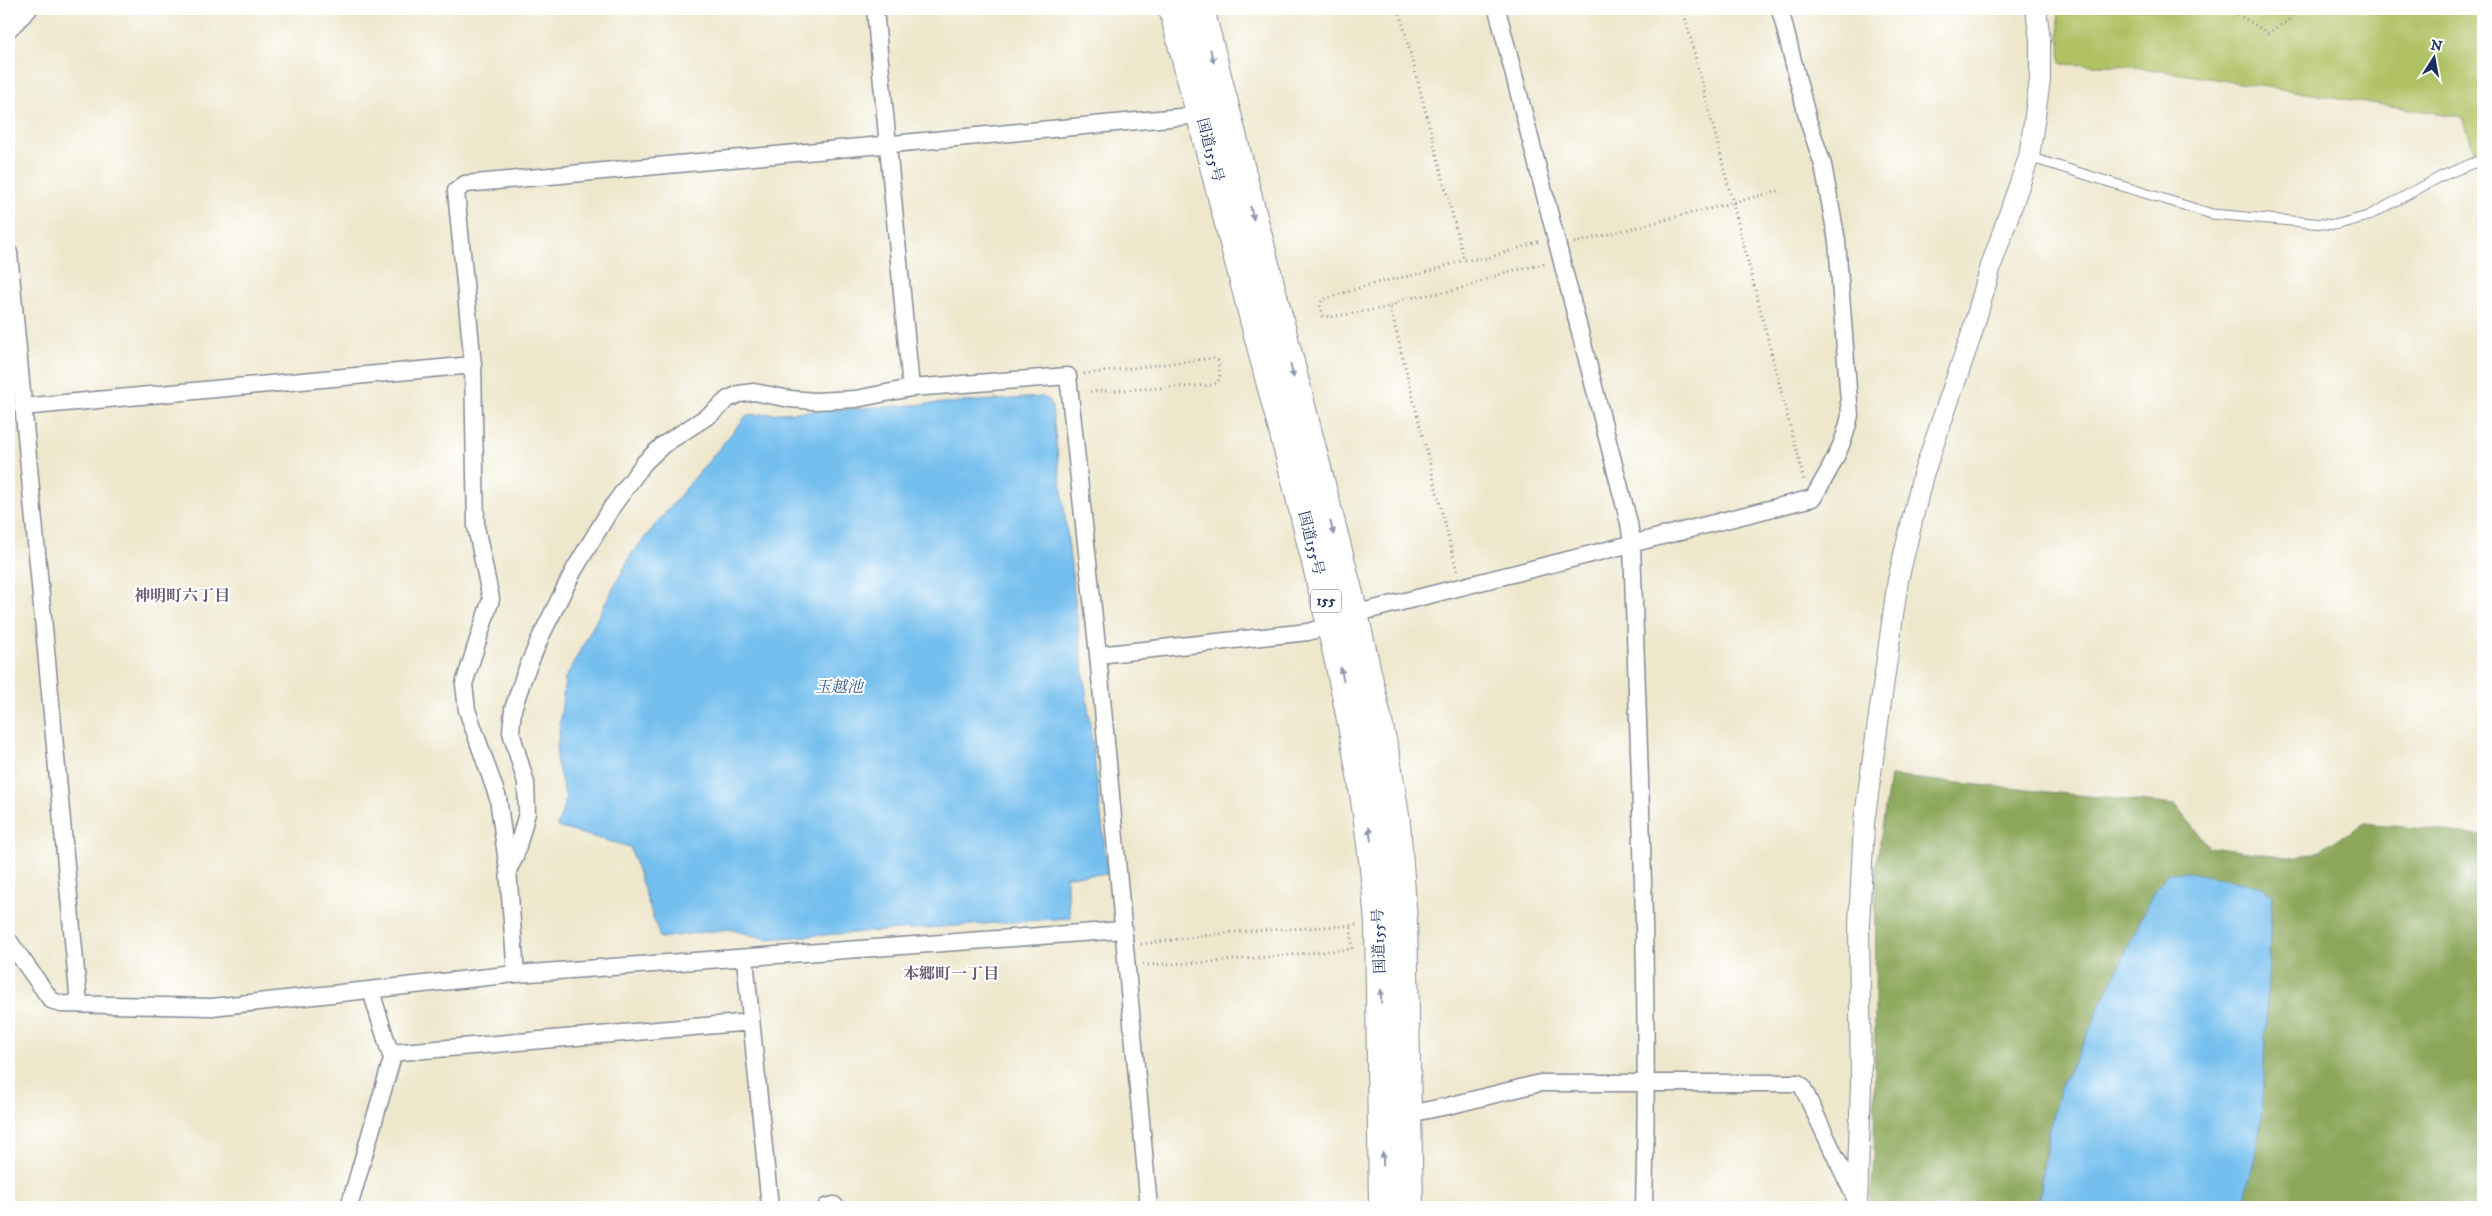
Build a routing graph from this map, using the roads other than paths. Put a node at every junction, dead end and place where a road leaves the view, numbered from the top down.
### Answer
1 (30, 9) edge
2 (875, 9) edge
3 (1173, 9) edge
4 (1200, 9) edge
5 (1497, 9) edge
6 (1780, 9) edge
7 (2036, 9) edge
8 (9, 29) edge
9 (1201, 115) junction
10 (888, 145) junction
11 (2029, 157) junction
12 (2483, 159) edge
13 (9, 253) edge
14 (473, 365) junction
15 (911, 388) junction
16 (22, 407) junction
17 (1632, 544) junction
18 (1343, 619) junction
19 (1098, 654) junction
20 (508, 870) junction
21 (1122, 930) junction
22 (9, 940) edge
23 (745, 959) junction
24 (516, 974) junction
25 (371, 991) junction
26 (79, 1004) junction
27 (751, 1022) junction
28 (390, 1053) junction
29 (1648, 1082) junction
30 (1408, 1114) junction
31 (1857, 1205) edge
32 (349, 1207) edge
33 (770, 1207) edge
34 (826, 1207) edge
35 (836, 1207) edge
36 (1149, 1207) edge
37 (1383, 1207) edge
38 (1409, 1207) edge
39 (1644, 1207) edge

1 - 8 street
2 - 10 street
3 - 9 highway, 国道155号 / 155
4 -> 18 highway, 国道155号 / 155
5 - 17 street
6 - 17 street
7 - 11 street
9 - 10 street
9 - 18 highway, 国道155号 / 155
10 - 14 street
10 - 15 street
11 - 12 lane
11 - 31 street
13 - 16 street
14 - 16 street
14 - 20 street
15 - 19 street
15 - 20 street
16 - 26 street
17 - 18 street
17 - 29 street
18 - 19 street
18 - 30 highway, 国道155号 / 155
37 -> 18 highway, 国道155号 / 155
19 - 21 street
20 - 24 street
21 - 23 street
21 - 36 street
22 - 26 street
23 - 24 street
23 - 27 street
24 - 25 street
25 - 26 street
25 - 28 street
27 - 28 street
27 - 33 street
28 - 32 street
29 - 30 street
29 - 31 street
29 - 39 street
30 - 38 highway, 国道155号 / 155
34 - 35 street

